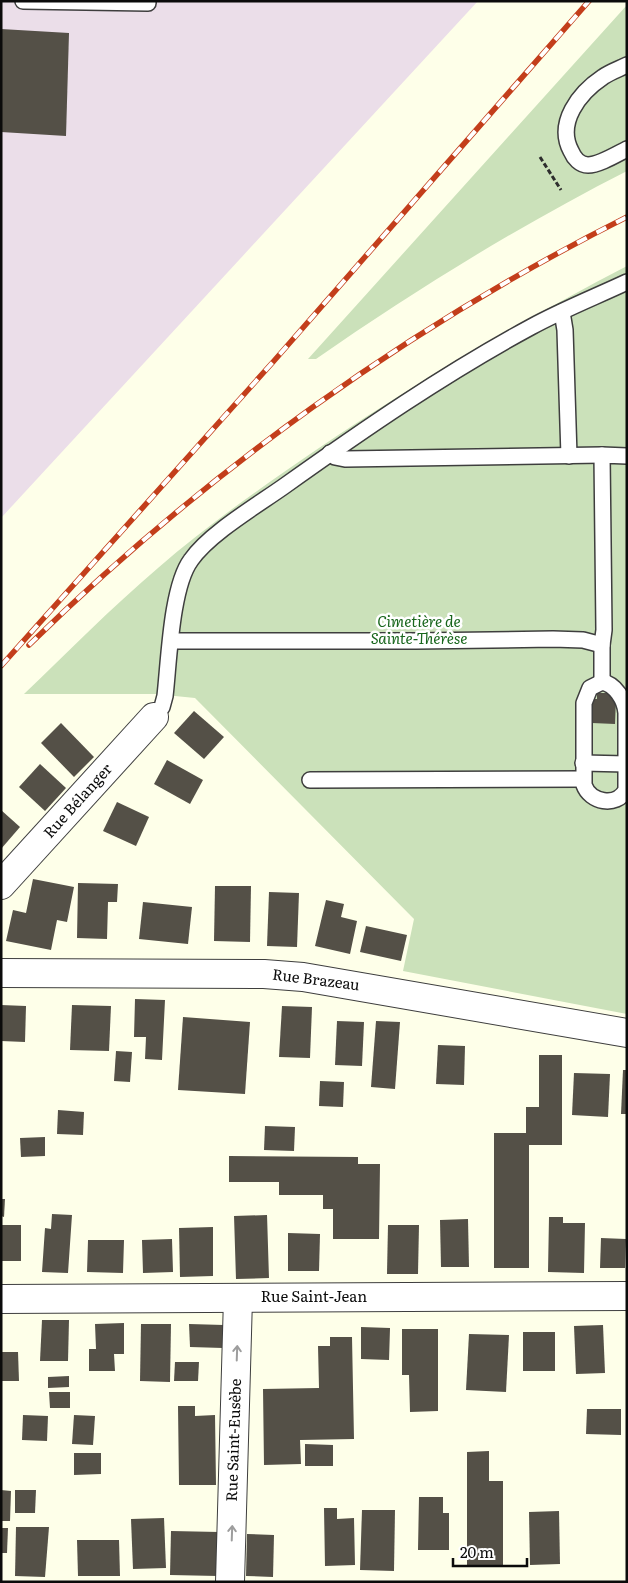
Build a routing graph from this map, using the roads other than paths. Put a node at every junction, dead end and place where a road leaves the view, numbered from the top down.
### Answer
1 (22, 1) edge
2 (148, 3) dead end
3 (627, 65) edge
4 (627, 149) edge
5 (627, 282) edge
6 (562, 312) junction
7 (330, 453) junction
8 (602, 455) junction
9 (568, 456) junction
10 (627, 456) edge
11 (172, 641) junction
12 (602, 645) junction
13 (602, 682) junction
14 (154, 717) joint
15 (583, 763) junction
16 (626, 764) edge
17 (584, 779) junction
18 (310, 780) dead end
19 (626, 780) edge
20 (1, 885) edge
21 (1, 973) edge
22 (627, 1033) edge
23 (627, 1296) edge
24 (238, 1298) junction
25 (1, 1299) edge
26 (230, 1582) edge

1 - 2 lane
3 - 4 lane
5 - 6 lane
6 - 7 lane
6 - 9 lane
7 - 9 lane
7 - 11 lane
8 - 9 lane
8 - 10 lane
8 - 12 lane
11 - 12 lane
11 - 14 lane
12 - 13 lane
13 - 15 lane
13 - 16 lane
14 - 20 street, Rue Bélanger
15 - 16 lane
15 - 17 lane
16 - 19 lane
17 - 18 lane
17 - 19 lane
21 - 22 street, Rue Brazeau
23 - 24 street, Rue Saint-Jean
24 - 25 street, Rue Saint-Jean
26 -> 24 street, Rue Saint-Eusèbe

